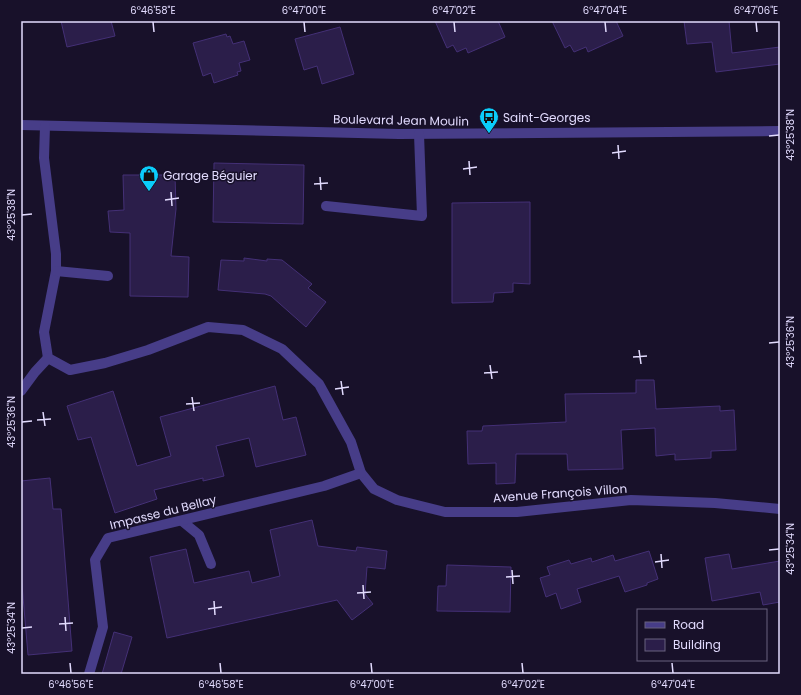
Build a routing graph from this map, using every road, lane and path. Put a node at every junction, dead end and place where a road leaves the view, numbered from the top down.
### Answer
1 (21, 125) edge
2 (45, 126) junction
3 (780, 131) edge
4 (419, 134) junction
5 (326, 206) dead end
6 (56, 271) junction
7 (108, 276) dead end
8 (48, 358) junction
9 (21, 391) edge
10 (361, 473) junction
11 (780, 509) edge
12 (182, 521) junction
13 (210, 564) dead end
14 (89, 674) edge

1 - 2 street, Boulevard Jean Moulin
2 - 4 street, Boulevard Jean Moulin
2 - 6 street
3 - 4 street, Boulevard Jean Moulin
4 - 5 street
6 - 7 street
6 - 8 street
8 - 9 street
8 - 10 street, Avenue François Villon
10 - 11 street, Avenue François Villon
10 - 12 street, Impasse du Bellay
12 - 13 street
12 - 14 street, Impasse du Bellay

